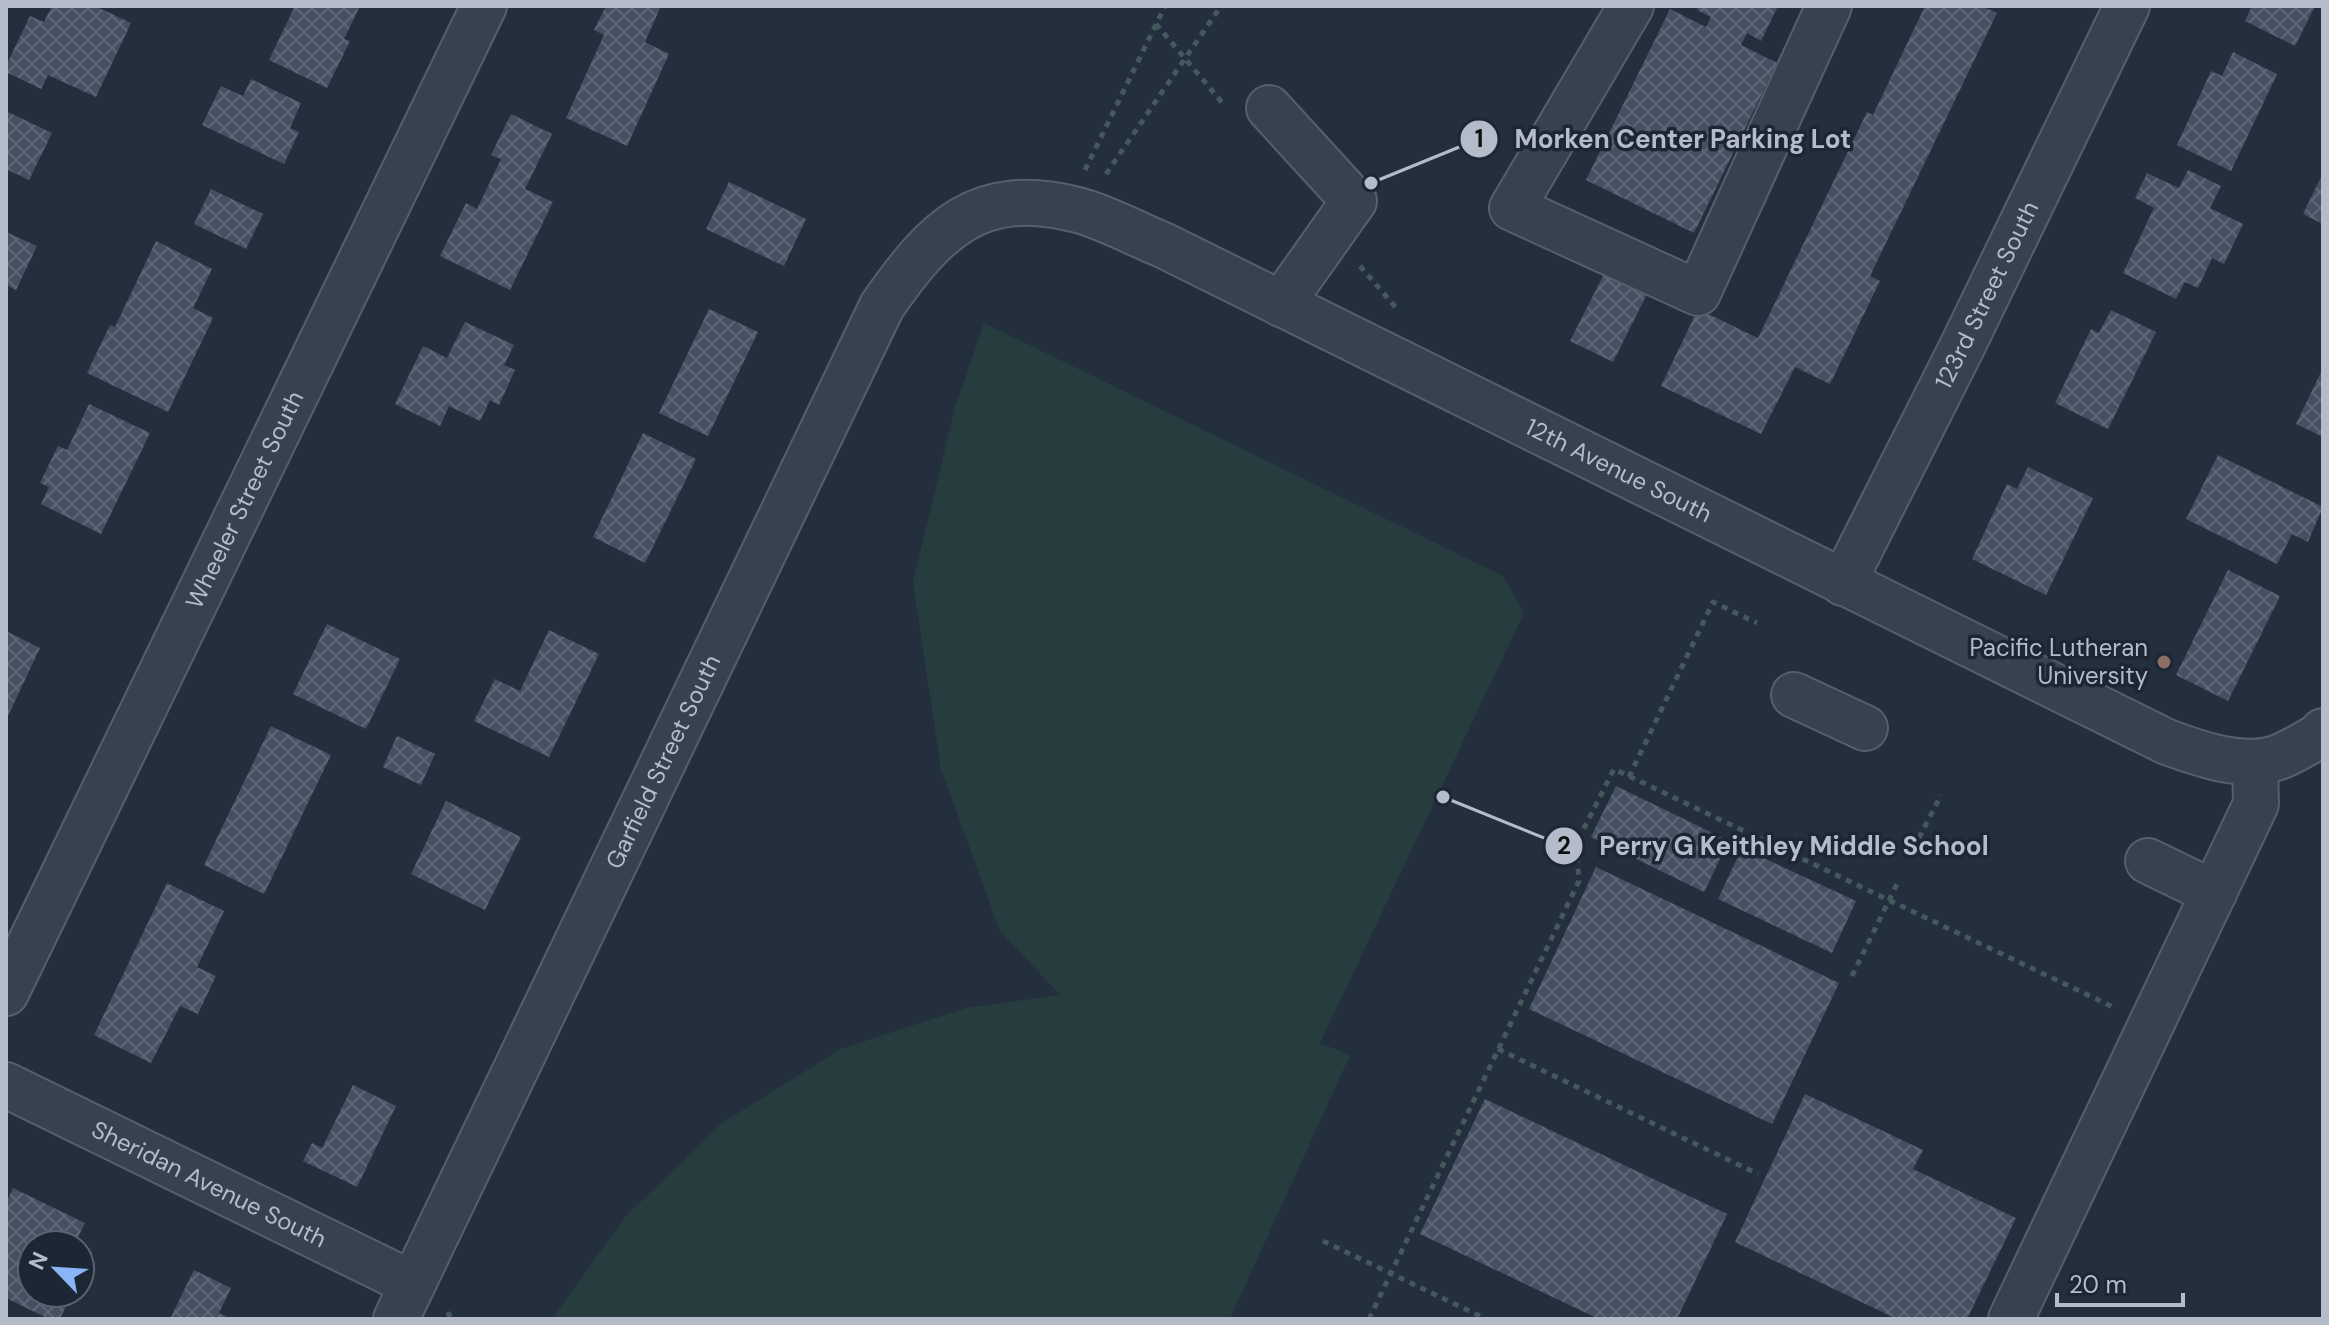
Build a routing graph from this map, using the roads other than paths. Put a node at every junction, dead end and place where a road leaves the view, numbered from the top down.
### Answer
1 (484, 6) edge
2 (1631, 6) edge
3 (1829, 6) edge
4 (2127, 6) edge
5 (1269, 108) dead end
6 (956, 222) joint
7 (1281, 304) junction
8 (1843, 583) junction
9 (1794, 695) dead end
10 (1865, 728) dead end
11 (2323, 731) edge
12 (2267, 760) junction
13 (2148, 861) dead end
14 (2214, 893) junction
15 (6, 993) edge
16 (6, 1085) edge
17 (404, 1301) edge
18 (2011, 1319) edge

1 - 15 street, Wheeler Street South
2 - 3 street
4 - 8 street, 123rd Street South
5 - 7 street
6 - 7 street, 12th Avenue South
6 - 17 street, Garfield Street South
7 - 8 street, 12th Avenue South
8 - 12 street, 12th Avenue South
9 - 10 street
11 - 12 street
12 - 14 street
13 - 14 street
14 - 18 street
16 - 17 street, Sheridan Avenue South

